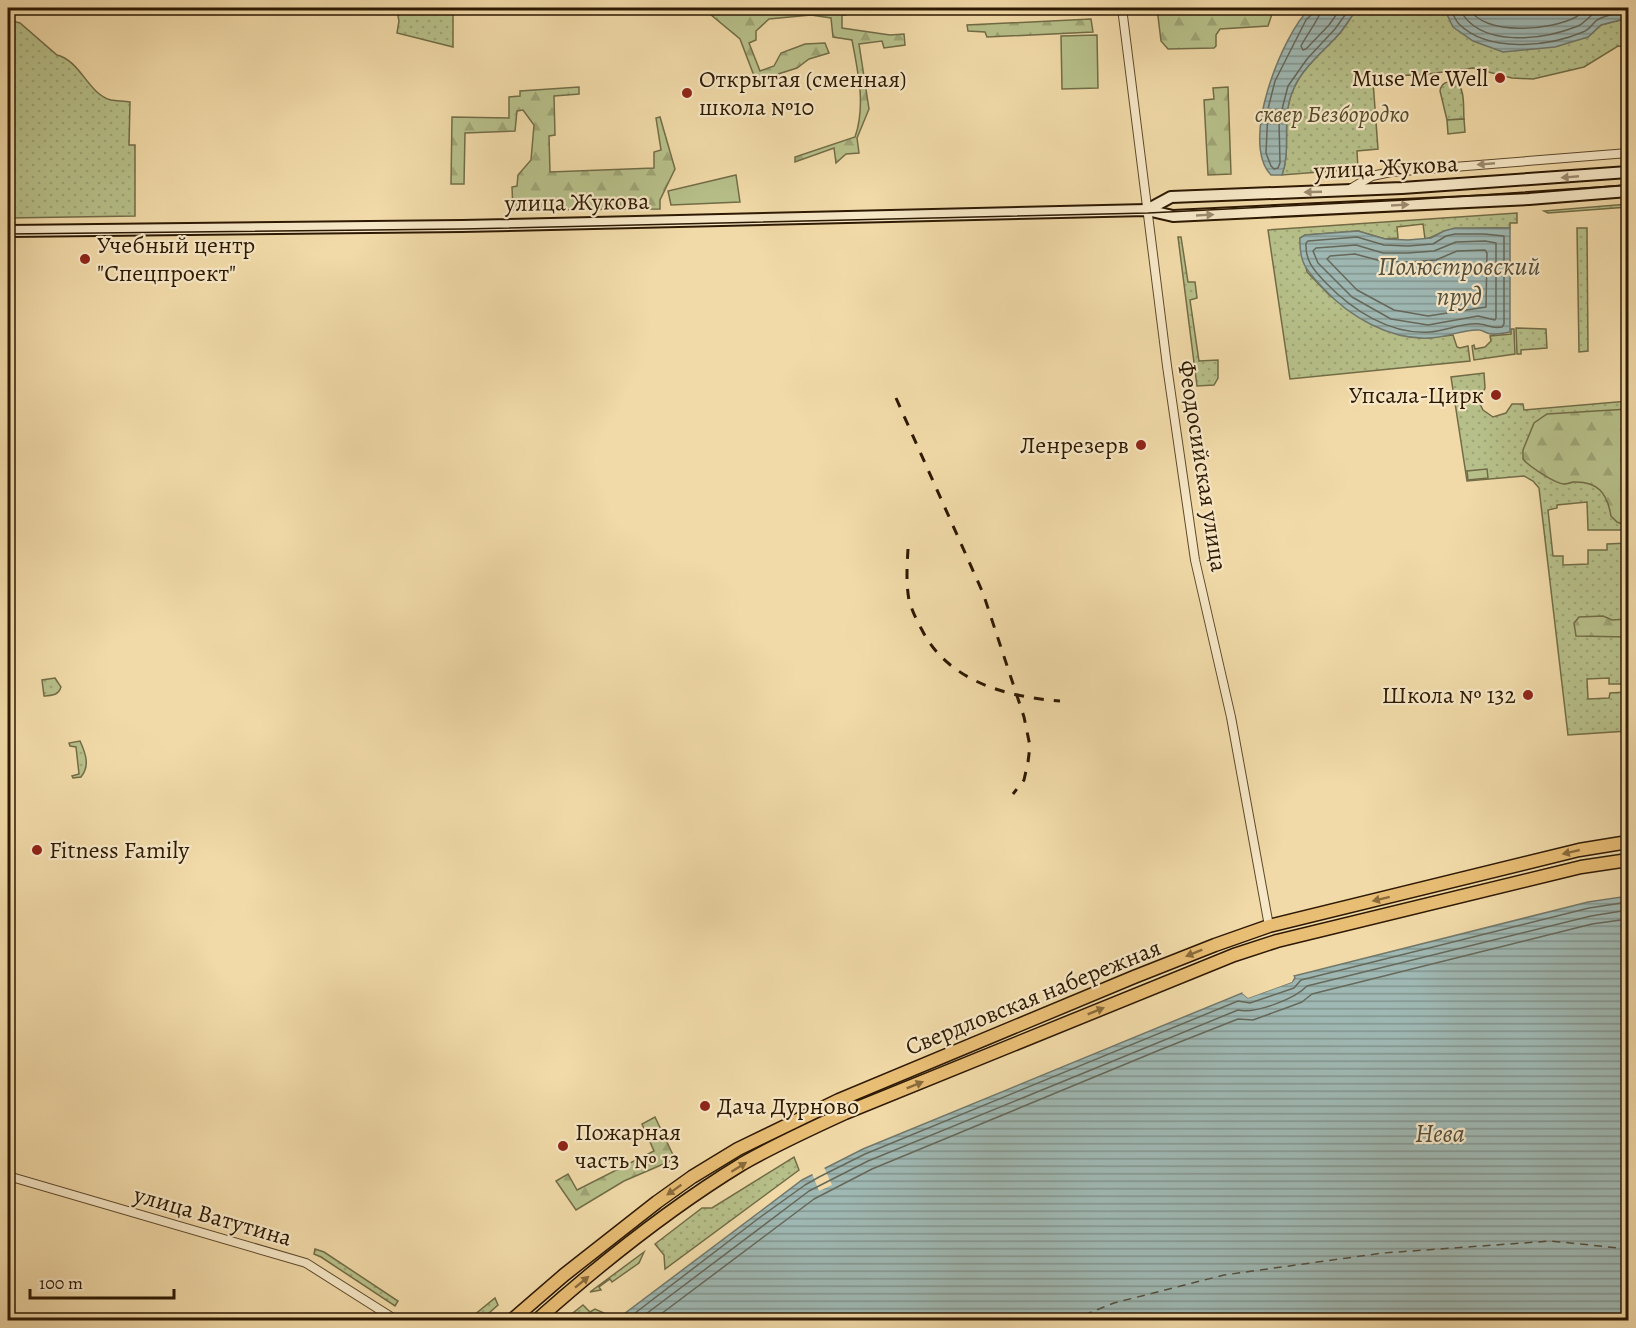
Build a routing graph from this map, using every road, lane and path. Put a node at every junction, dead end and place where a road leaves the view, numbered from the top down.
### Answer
1 (1122, 8) edge
2 (1629, 153) edge
3 (1629, 172) edge
4 (1347, 191) junction
5 (1629, 191) edge
6 (1148, 210) junction
7 (8, 231) edge
8 (1629, 842) edge
9 (1629, 860) edge
10 (1269, 926) junction
11 (8, 1176) edge
12 (396, 1320) edge
13 (512, 1320) edge
14 (537, 1320) edge

1 - 6 street, Феодосийская улица
2 -> 4 street
3 -> 4 street, улица Жукова
4 -> 6 street, улица Жукова
6 -> 5 street, улица Жукова
6 - 7 street, улица Жукова
6 - 10 street, Феодосийская улица
8 -> 10 main road, Свердловская набережная
14 -> 9 main road, Свердловская набережная
10 -> 13 main road, Свердловская набережная
11 - 12 street, улица Ватутина

